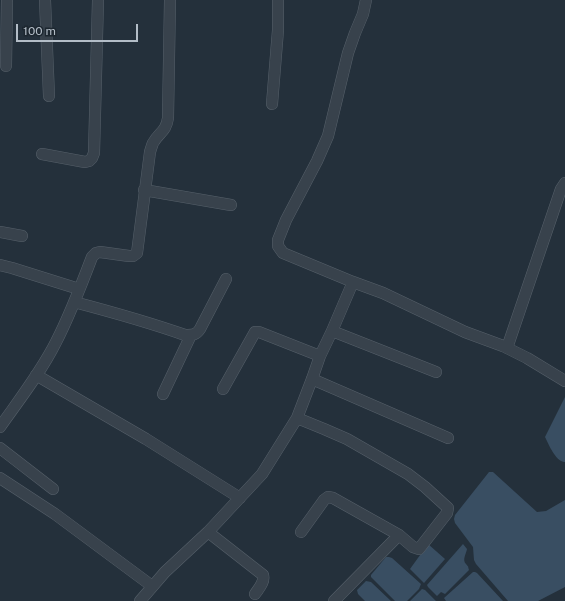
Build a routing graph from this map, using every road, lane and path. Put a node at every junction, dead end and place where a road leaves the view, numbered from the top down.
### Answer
1 (7, 0) edge
2 (45, 0) edge
3 (98, 0) edge
4 (170, 0) edge
5 (278, 0) edge
6 (366, 0) edge
7 (6, 66) dead end
8 (49, 96) dead end
9 (272, 104) dead end
10 (42, 154) dead end
11 (565, 183) edge
12 (144, 190) junction
13 (231, 205) dead end
14 (0, 232) edge
15 (22, 236) dead end
16 (0, 265) edge
17 (226, 279) dead end
18 (352, 282) junction
19 (80, 289) junction
20 (74, 302) junction
21 (332, 331) junction
22 (191, 335) junction
23 (507, 348) junction
24 (320, 356) junction
25 (436, 372) dead end
26 (36, 375) junction
27 (312, 378) junction
28 (565, 382) edge
29 (223, 389) dead end
30 (164, 394) dead end
31 (297, 418) junction
32 (0, 427) edge
33 (448, 438) dead end
34 (0, 448) edge
35 (0, 478) edge
36 (53, 489) dead end
37 (240, 498) junction
38 (208, 532) junction
39 (302, 532) dead end
40 (399, 535) junction
41 (152, 586) junction
42 (255, 594) dead end
43 (140, 601) edge
44 (334, 601) edge

1 - 7 street
2 - 8 street
3 - 10 street
4 - 12 street
5 - 9 street
6 - 18 street
11 - 23 street
12 - 13 street
12 - 19 street
14 - 15 street
16 - 19 street
17 - 22 street
18 - 21 street
18 - 23 street
19 - 20 street
20 - 22 street
20 - 26 street
21 - 24 street
21 - 25 street
22 - 30 street
23 - 28 street
24 - 27 street
24 - 29 street
26 - 32 street
26 - 37 street
27 - 31 street
27 - 33 street
31 - 37 street
31 - 40 street
34 - 36 street
35 - 41 street
37 - 38 street
38 - 41 street
38 - 42 street
39 - 40 street
40 - 44 street
41 - 43 street

